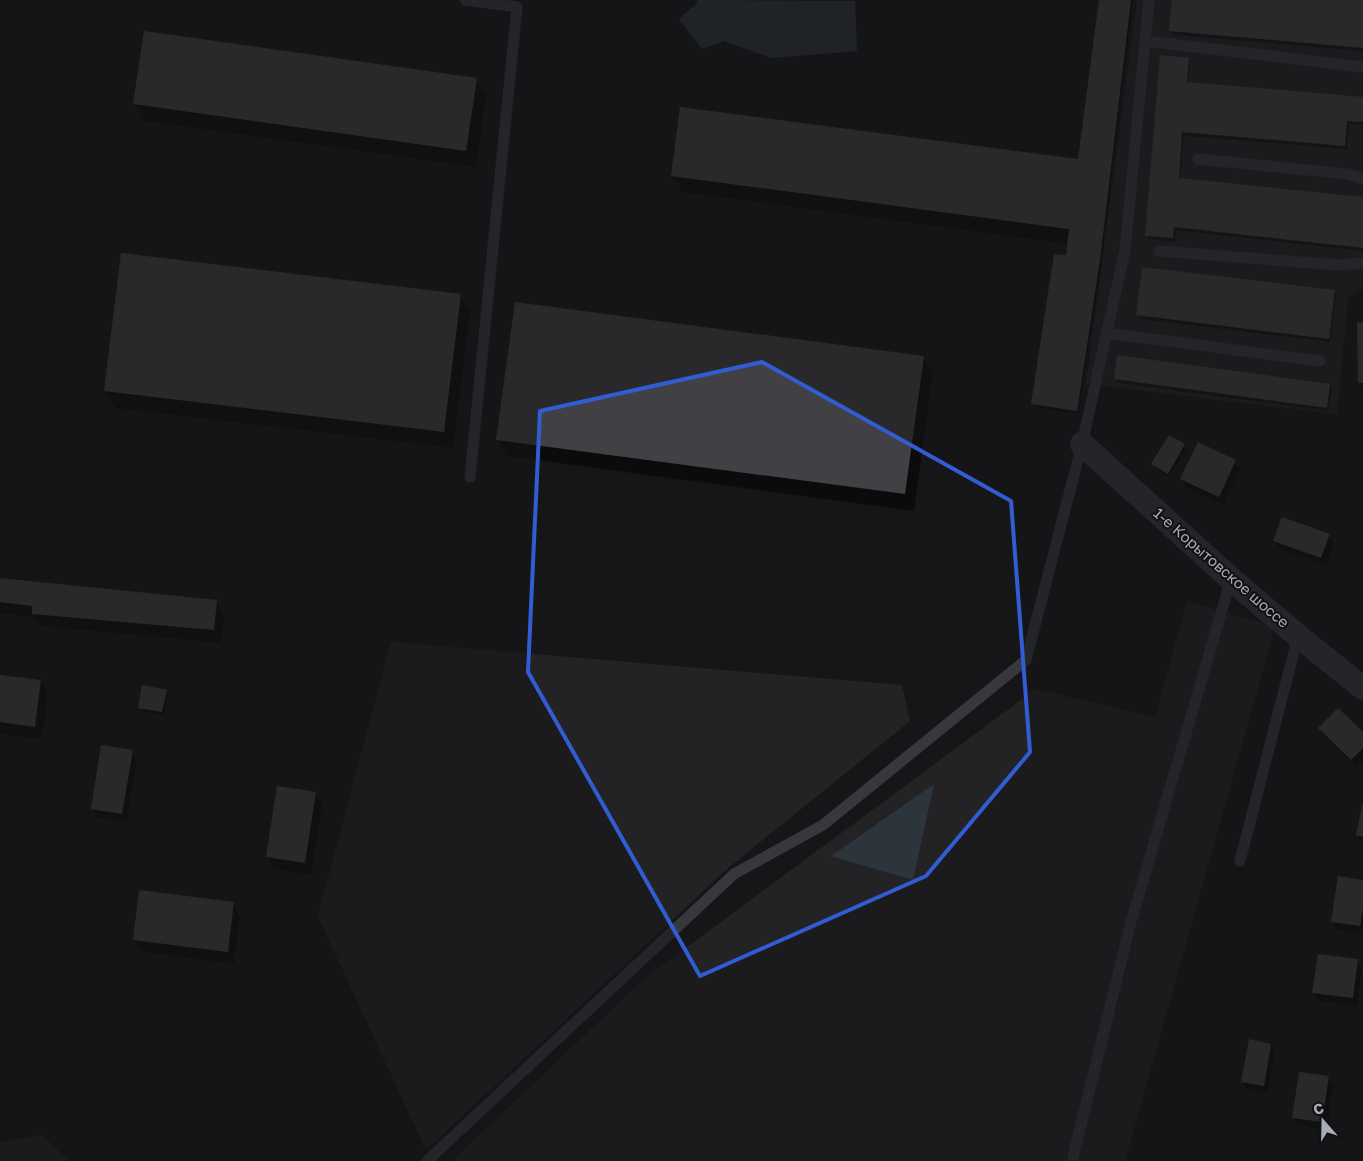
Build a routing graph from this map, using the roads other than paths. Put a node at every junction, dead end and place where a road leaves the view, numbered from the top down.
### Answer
1 (465, 0) edge
2 (1149, 0) edge
3 (1145, 41) junction
4 (1363, 67) edge
5 (1198, 159) dead end
6 (1363, 179) edge
7 (1159, 251) dead end
8 (1363, 263) edge
9 (1106, 333) junction
10 (1320, 362) dead end
11 (1082, 444) junction
12 (470, 476) dead end
13 (1231, 579) junction
14 (1298, 636) junction
15 (1363, 688) edge
16 (1240, 861) dead end
17 (427, 1161) edge
18 (1072, 1161) edge

1 - 12 lane
2 - 3 lane
3 - 4 lane
3 - 9 lane
5 - 6 lane
7 - 8 lane
9 - 10 lane
9 - 11 lane
11 - 13 street, 1-е Корытовское шоссе
11 - 17 lane
13 - 14 street, 1-е Корытовское шоссе
13 - 18 lane
14 - 15 street, 1-е Корытовское шоссе
14 - 16 lane

